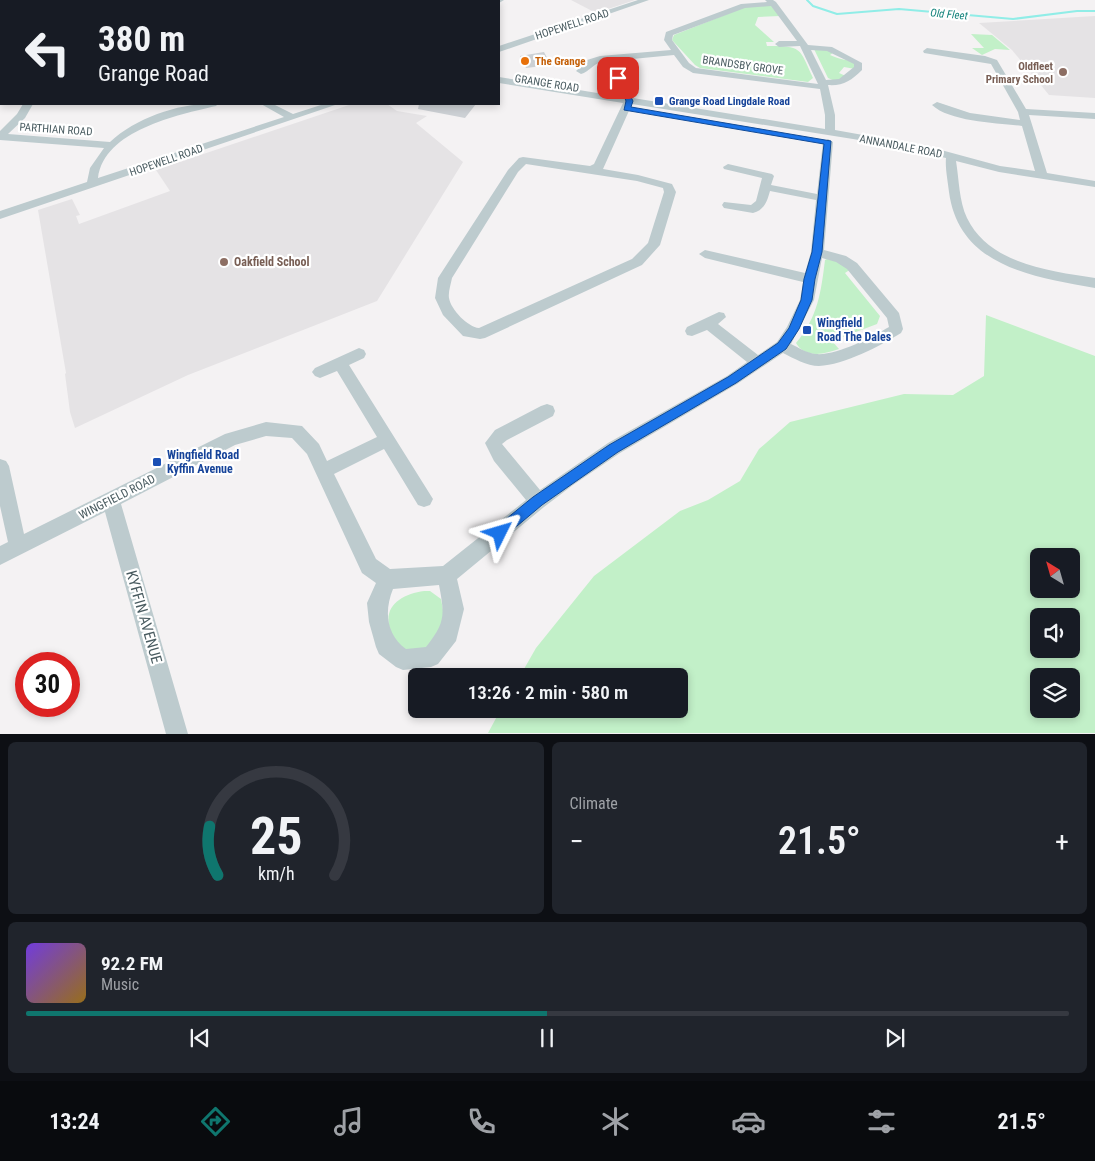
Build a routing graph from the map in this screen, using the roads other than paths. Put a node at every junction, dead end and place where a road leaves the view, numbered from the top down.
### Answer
1 (645, 0) edge
2 (771, 2) edge
3 (778, 44) dead end
4 (804, 45) junction
5 (500, 49) edge
6 (927, 51) dead end
7 (676, 52) junction
8 (580, 72) dead end
9 (618, 78) dead end
10 (500, 80) edge
11 (822, 85) junction
12 (500, 88) edge
13 (27, 105) edge
14 (162, 105) edge
15 (208, 105) edge
16 (268, 105) edge
17 (330, 105) edge
18 (628, 105) junction
19 (937, 106) dead end
20 (1023, 112) junction
21 (168, 114) junction
22 (1095, 116) edge
23 (292, 118) junction
24 (1027, 124) junction
25 (829, 138) junction
26 (111, 145) junction
27 (951, 159) junction
28 (728, 166) dead end
29 (592, 170) junction
30 (1042, 176) junction
31 (1095, 184) edge
32 (92, 185) junction
33 (766, 187) junction
34 (822, 198) junction
35 (728, 205) dead end
36 (0, 215) edge
37 (817, 252) junction
38 (705, 254) dead end
39 (810, 279) junction
40 (1095, 283) edge
41 (692, 331) dead end
42 (782, 346) junction
43 (359, 354) dead end
44 (757, 362) junction
45 (340, 363) junction
46 (320, 372) dead end
47 (547, 410) dead end
48 (388, 439) junction
49 (0, 466) edge
50 (324, 471) junction
51 (424, 500) dead end
52 (111, 501) junction
53 (538, 501) junction
54 (18, 547) junction
55 (0, 556) edge
56 (447, 575) junction
57 (388, 579) junction
58 (177, 734) edge

1 - 5 street, HOPEWELL ROAD
2 - 4 street
2 - 7 street
3 - 4 street
4 - 11 street
4 - 11 street, BRANDSBY GROVE
6 - 20 street
7 - 8 street
7 - 11 street, BRANDSBY GROVE
9 - 18 street
10 - 18 street, GRANGE ROAD
11 - 25 street
12 - 18 street, GRANGE ROAD
13 - 26 street, PARTHIAN ROAD
14 - 21 street
15 - 21 street
16 - 23 street
17 - 23 street, HOPEWELL ROAD
18 - 25 street, GRANGE ROAD
18 - 29 street
19 - 24 street
20 - 22 street
20 - 24 street
21 - 26 street
23 - 32 street, HOPEWELL ROAD
24 - 30 street
25 - 27 street, ANNANDALE ROAD
25 - 34 street
26 - 32 street
27 - 30 street, ANNANDALE ROAD
27 - 40 street
28 - 33 street
29 - 29 street
30 - 31 street, ANNANDALE ROAD
32 - 36 street, HOPEWELL ROAD
33 - 34 street
33 - 35 street
34 - 37 street
37 - 39 street
37 - 42 street
38 - 39 street
39 - 42 street
41 - 44 street
42 - 44 street
43 - 45 street
44 - 53 street
45 - 46 street
45 - 48 street
47 - 53 street
48 - 50 street
48 - 51 street
49 - 54 street
50 - 52 street, WINGFIELD ROAD
50 - 57 street, WINGFIELD ROAD
52 - 54 street, WINGFIELD ROAD
52 - 58 street, KYFFIN AVENUE
53 - 56 street
54 - 55 street, WINGFIELD ROAD
56 - 57 street
56 - 57 street

